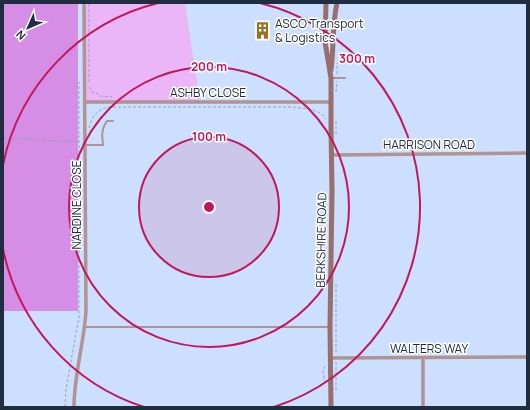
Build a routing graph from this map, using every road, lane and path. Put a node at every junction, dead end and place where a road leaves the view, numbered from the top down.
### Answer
1 (84, 3) edge
2 (89, 3) edge
3 (326, 3) edge
4 (337, 3) edge
5 (330, 76) junction
6 (345, 78) dead end
7 (87, 82) junction
8 (85, 102) junction
9 (112, 102) junction
10 (331, 102) junction
11 (113, 107) junction
12 (335, 118) dead end
13 (113, 120) dead end
14 (326, 123) dead end
15 (89, 129) dead end
16 (336, 134) dead end
17 (3, 138) edge
18 (79, 142) junction
19 (86, 145) junction
20 (527, 153) edge
21 (331, 155) junction
22 (330, 326) junction
23 (85, 327) junction
24 (527, 357) edge
25 (331, 358) junction
26 (423, 358) junction
27 (65, 407) edge
28 (74, 407) edge
29 (331, 407) edge
30 (423, 407) edge

1 - 7 street, NARDINE CLOSE
2 - 7 path
3 - 5 main road, BERKSHIRE ROAD
4 - 5 main road, BERKSHIRE ROAD
5 - 6 lane
5 - 10 main road, BERKSHIRE ROAD
7 - 8 street, NARDINE CLOSE
7 - 9 path
7 - 18 path
8 - 9 street, ASHBY CLOSE
8 - 19 street, NARDINE CLOSE
9 - 10 street, ASHBY CLOSE
9 - 11 path
10 - 21 main road, BERKSHIRE ROAD
11 - 14 path
11 - 15 path
12 - 16 path
13 - 19 lane
17 - 18 path
18 - 27 path
19 - 23 street, NARDINE CLOSE
20 - 21 street, HARRISON ROAD
21 - 22 main road, BERKSHIRE ROAD
22 - 23 lane
22 - 25 main road, BERKSHIRE ROAD
23 - 28 street, NARDINE CLOSE
24 - 26 street, WALTERS WAY
25 - 26 street, WALTERS WAY
25 - 29 main road, BERKSHIRE ROAD
26 - 30 street

